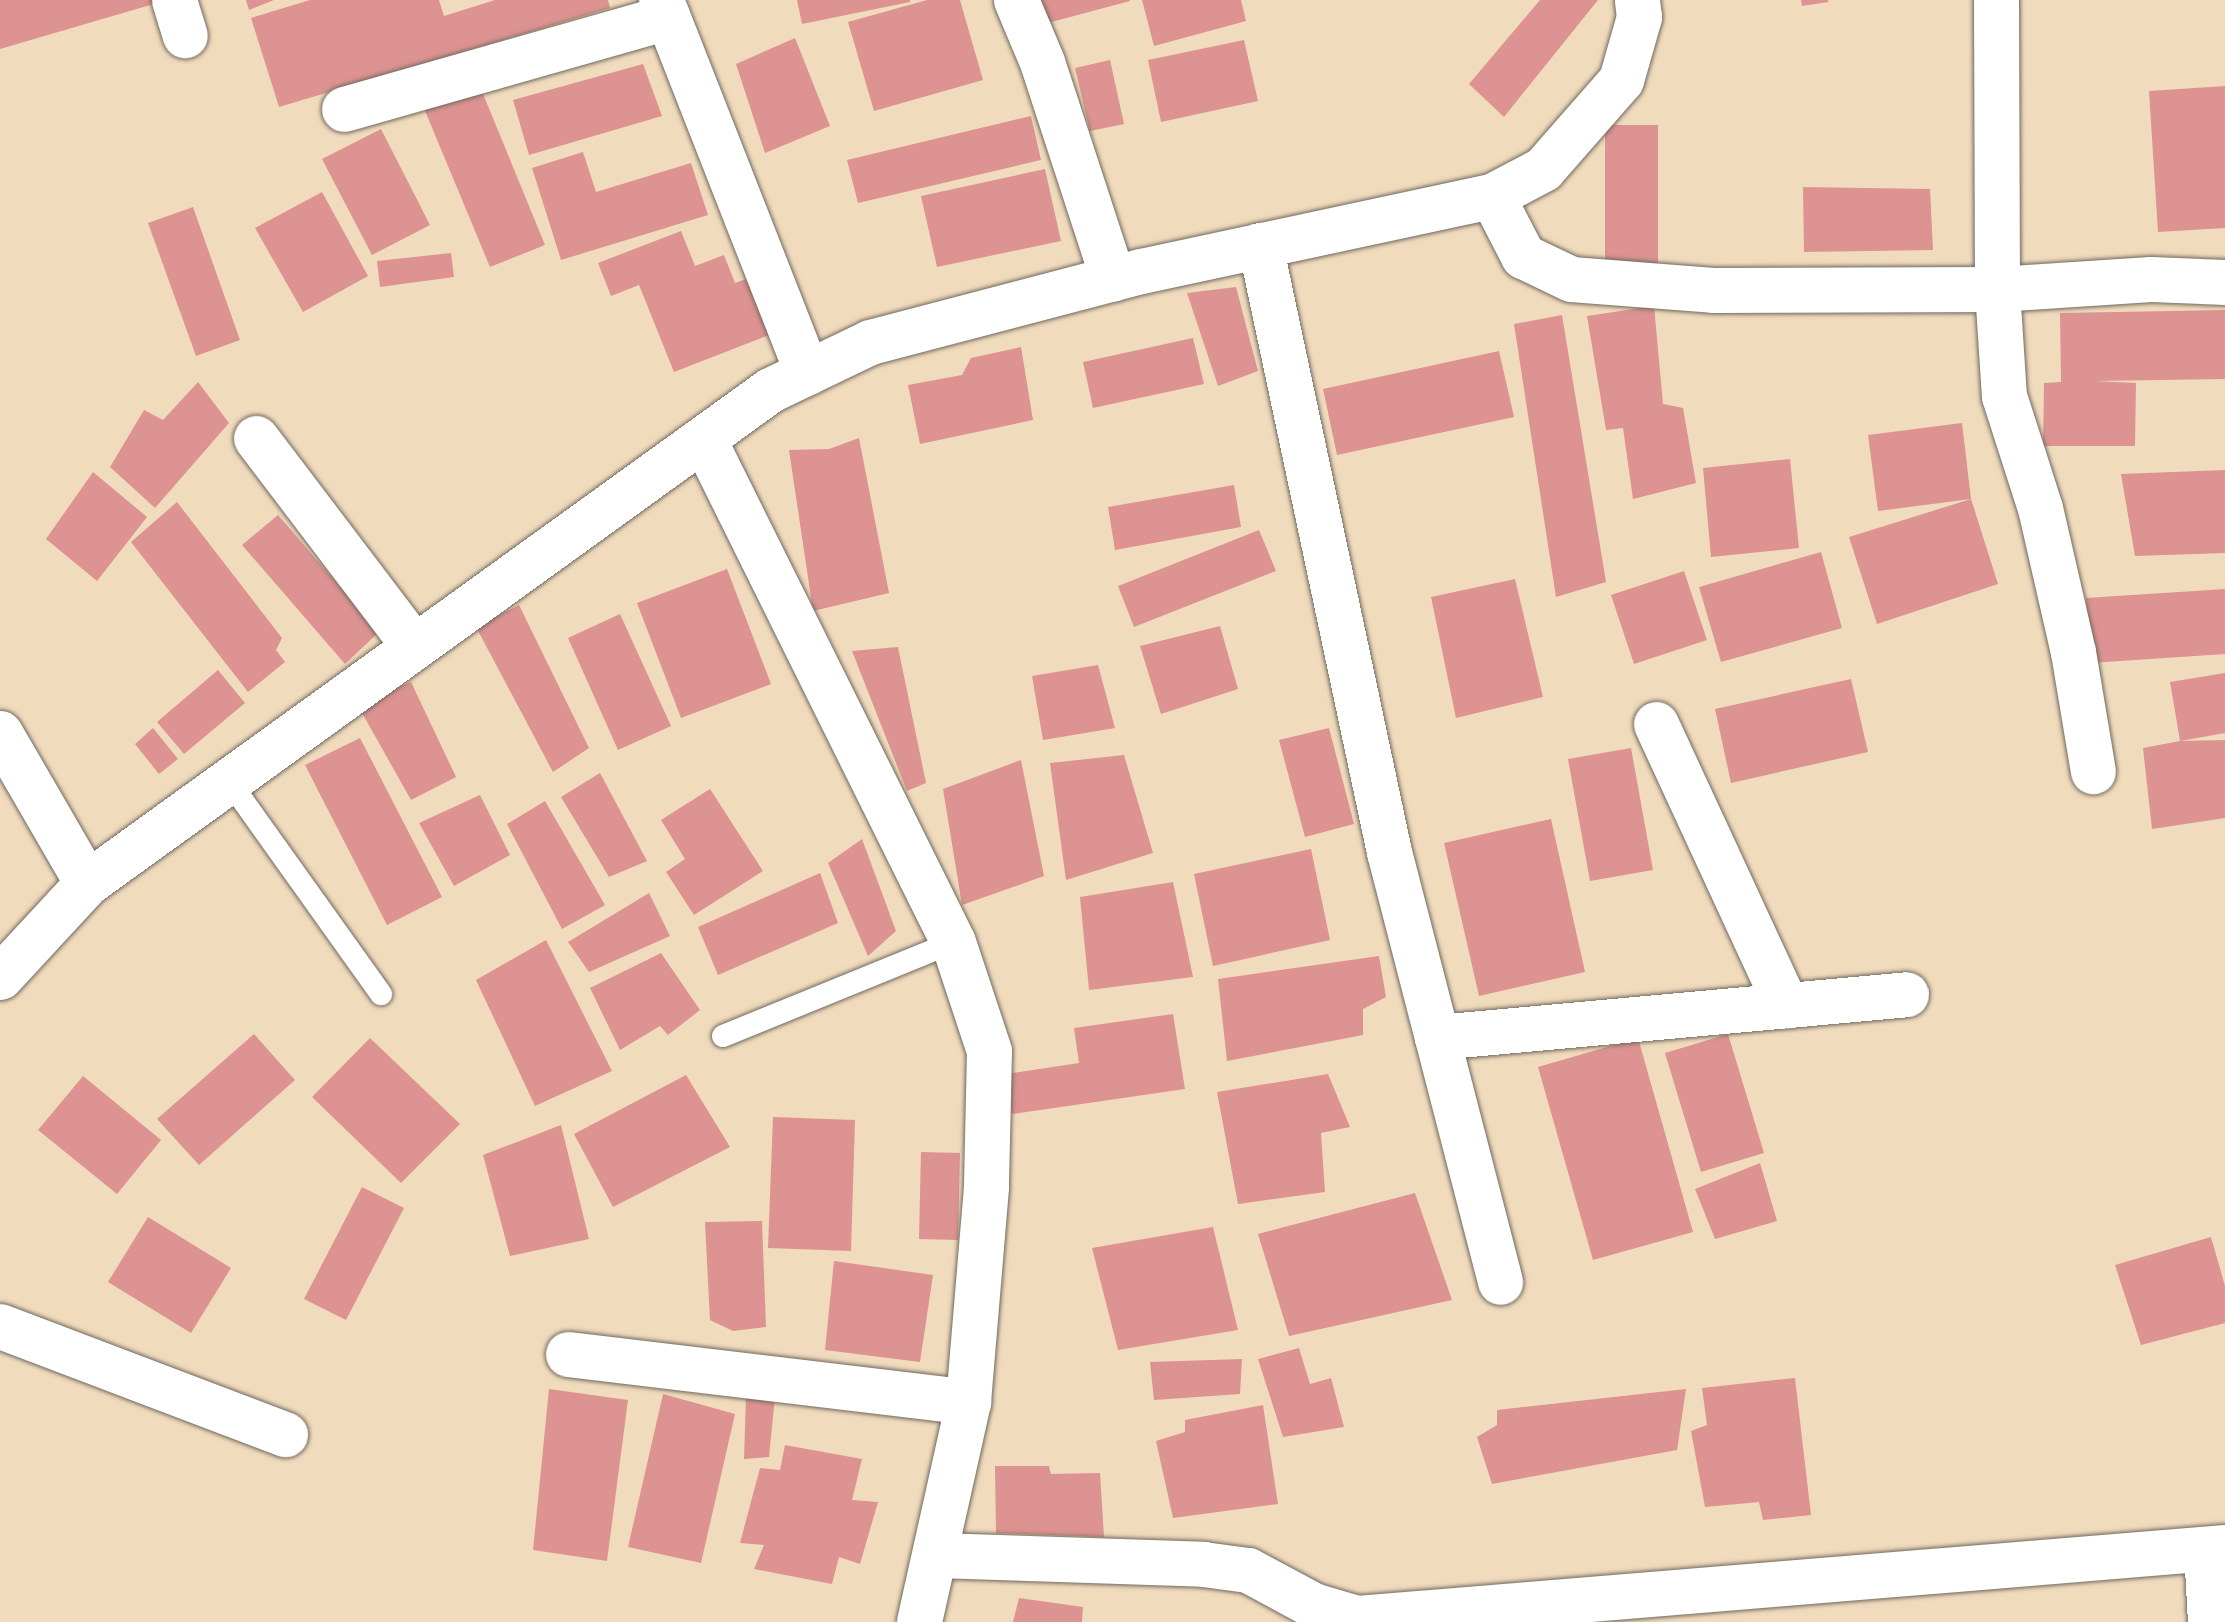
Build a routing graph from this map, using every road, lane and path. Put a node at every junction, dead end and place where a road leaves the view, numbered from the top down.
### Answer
1 (1016, 0) edge
2 (1638, 0) edge
3 (1996, 0) edge
4 (664, 8) edge
5 (344, 109) dead end
6 (1492, 196) junction
7 (1260, 246) junction
8 (1113, 279) junction
9 (2225, 282) edge
10 (1997, 290) junction
11 (808, 372) junction
12 (256, 438) dead end
13 (704, 440) junction
14 (414, 646) junction
15 (1656, 724) dead end
16 (0, 733) edge
17 (2093, 771) dead end
18 (229, 780) junction
19 (87, 883) junction
20 (954, 942) junction
21 (0, 977) edge
22 (381, 994) dead end
23 (1906, 994) dead end
24 (1786, 1005) junction
25 (723, 1036) dead end
26 (1437, 1037) junction
27 (1500, 1282) dead end
28 (0, 1326) edge
29 (568, 1354) dead end
30 (968, 1402) junction
31 (286, 1434) dead end
32 (2216, 1549) edge
33 (938, 1556) junction
34 (1314, 1614) edge
35 (919, 1622) edge
36 (2210, 1622) edge

1 - 8 street
2 - 6 street
3 - 10 street
4 - 5 street
4 - 11 street
6 - 7 street
6 - 10 street
7 - 8 street
7 - 26 street
8 - 11 street
9 - 10 street
10 - 17 street
11 - 13 street
12 - 14 street
13 - 14 street
13 - 20 street
14 - 18 street
15 - 24 street
16 - 19 street
18 - 19 street
18 - 22 lane
19 - 21 street
20 - 25 lane
20 - 30 street
23 - 24 street
24 - 26 street
26 - 27 street
28 - 31 street
29 - 30 street
30 - 33 street
32 - 34 street
32 - 36 street
33 - 34 street
33 - 35 street

